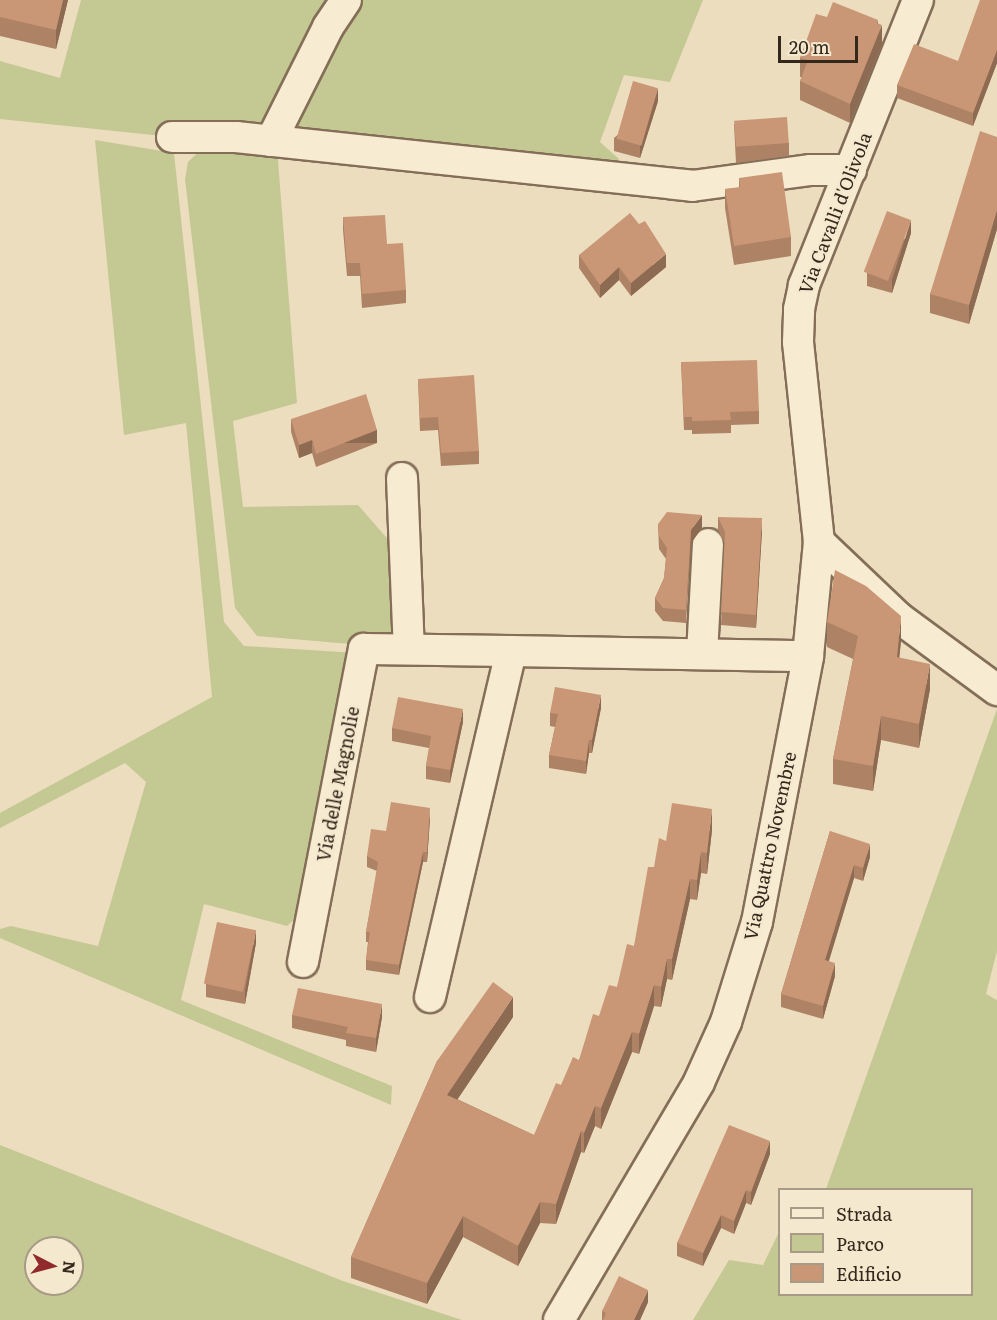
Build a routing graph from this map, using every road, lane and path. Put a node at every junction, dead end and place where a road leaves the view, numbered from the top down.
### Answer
1 (346, 0) edge
2 (918, 0) edge
3 (172, 137) dead end
4 (271, 141) junction
5 (851, 170) junction
6 (402, 478) dead end
7 (819, 542) junction
8 (708, 544) dead end
9 (409, 650) junction
10 (511, 651) junction
11 (702, 654) junction
12 (808, 656) junction
13 (997, 690) edge
14 (303, 963) dead end
15 (430, 997) dead end
16 (559, 1320) edge

1 - 4 street
2 - 5 street, Via Cavalli d'Olivola
3 - 4 street
4 - 5 street
5 - 7 street, Via Cavalli d'Olivola
6 - 9 street
7 - 12 street, Via Quattro Novembre
7 - 13 street
8 - 11 street
9 - 10 street, Via delle Magnolie
9 - 14 street, Via delle Magnolie
10 - 11 street, Via delle Magnolie
10 - 15 street
11 - 12 street, Via delle Magnolie
12 - 16 street, Via Quattro Novembre

